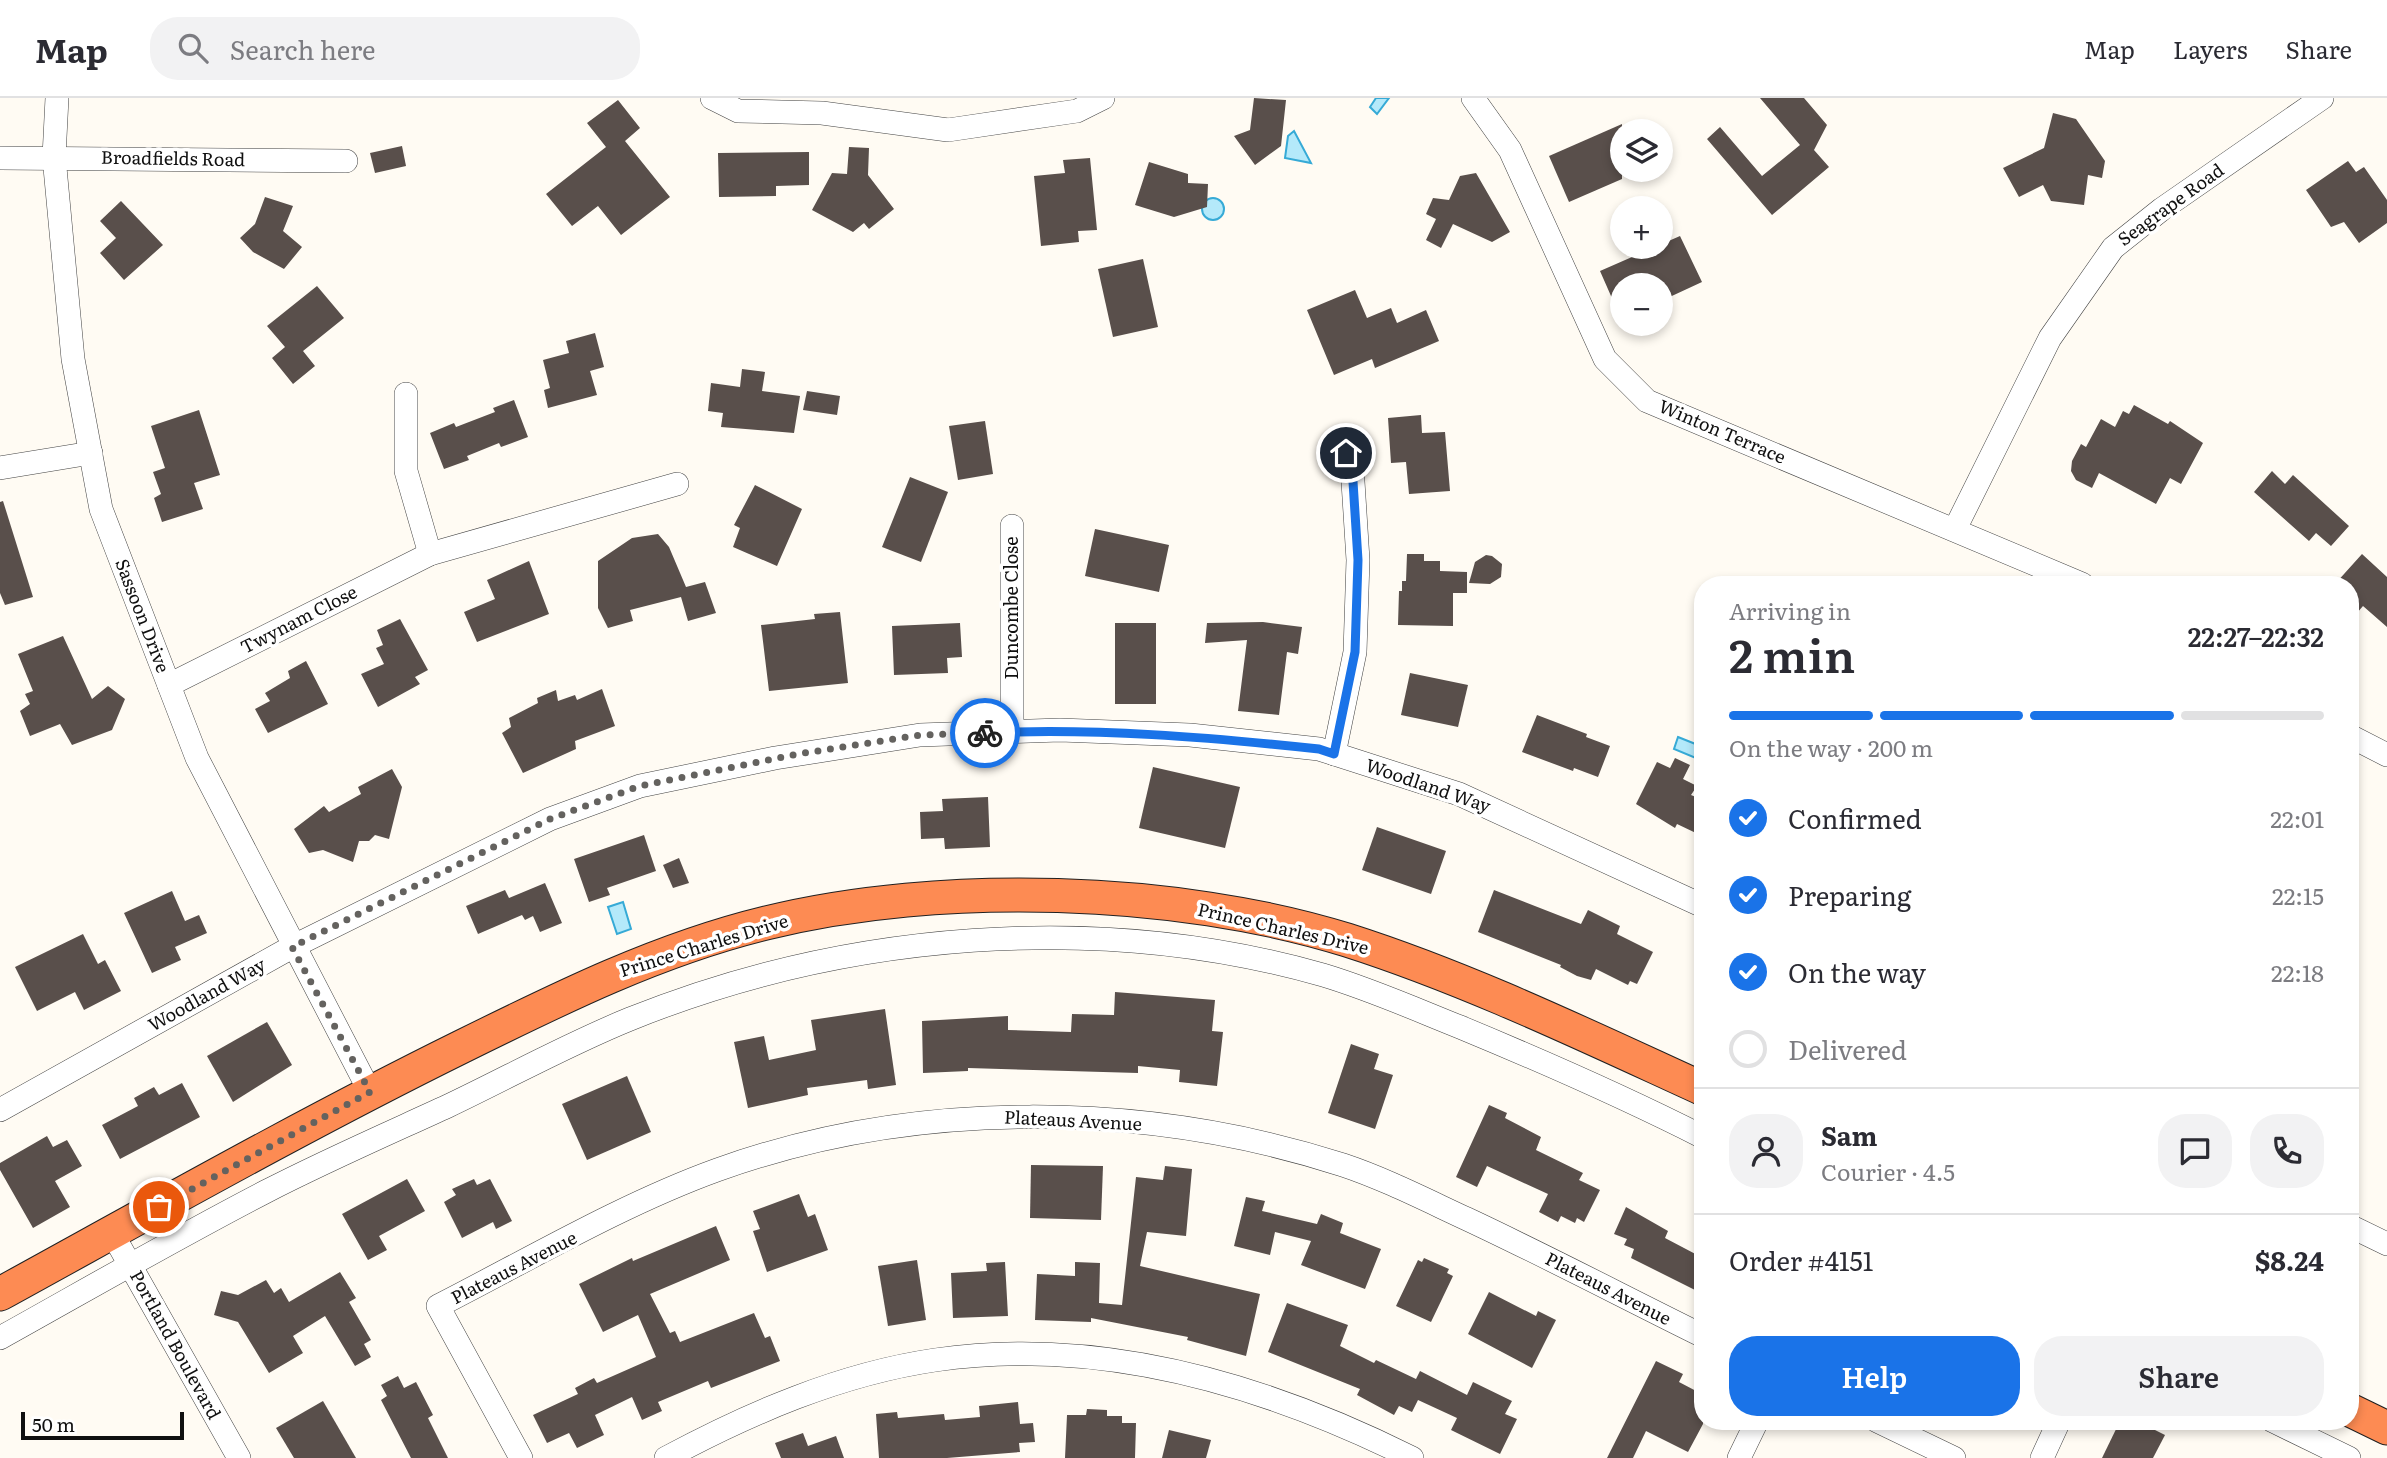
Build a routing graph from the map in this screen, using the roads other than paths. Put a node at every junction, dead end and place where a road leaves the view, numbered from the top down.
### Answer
1 (57, 98) edge
2 (712, 98) edge
3 (1103, 98) edge
4 (1474, 98) edge
5 (2322, 98) edge
6 (54, 157) junction
7 (0, 158) edge
8 (345, 161) dead end
9 (406, 394) dead end
10 (1341, 440) dead end
11 (91, 453) junction
12 (0, 468) edge
13 (677, 484) dead end
14 (1012, 526) dead end
15 (1955, 530) junction
16 (429, 554) junction
17 (2063, 576) edge
18 (169, 685) junction
19 (1012, 732) junction
20 (2359, 741) edge
21 (1334, 754) junction
22 (2387, 755) edge
23 (1694, 902) edge
24 (292, 947) junction
25 (1694, 1085) edge
26 (370, 1092) junction
27 (0, 1110) edge
28 (1694, 1133) edge
29 (2359, 1230) edge
30 (112, 1233) junction
31 (2387, 1244) edge
32 (131, 1266) junction
33 (0, 1294) edge
34 (1694, 1332) edge
35 (0, 1338) edge
36 (2359, 1415) edge
37 (2387, 1429) edge
38 (1753, 1430) edge
39 (1896, 1430) edge
40 (2055, 1430) edge
41 (2291, 1430) edge
42 (239, 1458) edge
43 (521, 1458) edge
44 (666, 1458) edge
45 (1412, 1458) edge
46 (1739, 1458) edge
47 (1954, 1458) edge
48 (2042, 1458) edge
49 (2349, 1458) edge

1 - 6 street, Sassoon Drive
2 - 3 street
4 - 15 street, Winton Terrace
5 - 15 street, Seagrape Road
6 - 7 street, Broadfields Road
6 - 8 street, Broadfields Road
6 - 11 street, Sassoon Drive
9 - 16 street
10 - 21 street
11 - 12 street
11 - 18 street, Sassoon Drive
13 - 16 street, Twynam Close
14 - 19 street, Duncombe Close
15 - 17 street, Winton Terrace
16 - 18 street, Twynam Close
18 - 24 street, Sassoon Drive
19 - 21 street, Woodland Way
19 - 24 street, Woodland Way
20 - 22 street
21 - 23 street, Woodland Way
24 - 26 street, Sassoon Drive
24 - 27 street, Woodland Way
25 - 26 highway, Prince Charles Drive
26 - 30 highway, Prince Charles Drive
28 - 32 street
29 - 31 street
30 - 32 street, Portland Boulevard
30 - 33 highway, Prince Charles Drive
32 - 35 street
32 - 42 street, Portland Boulevard
34 - 43 street, Plateaus Avenue
36 - 37 highway
38 - 46 street
39 - 47 street
40 - 48 street
41 - 49 street
44 - 45 street

